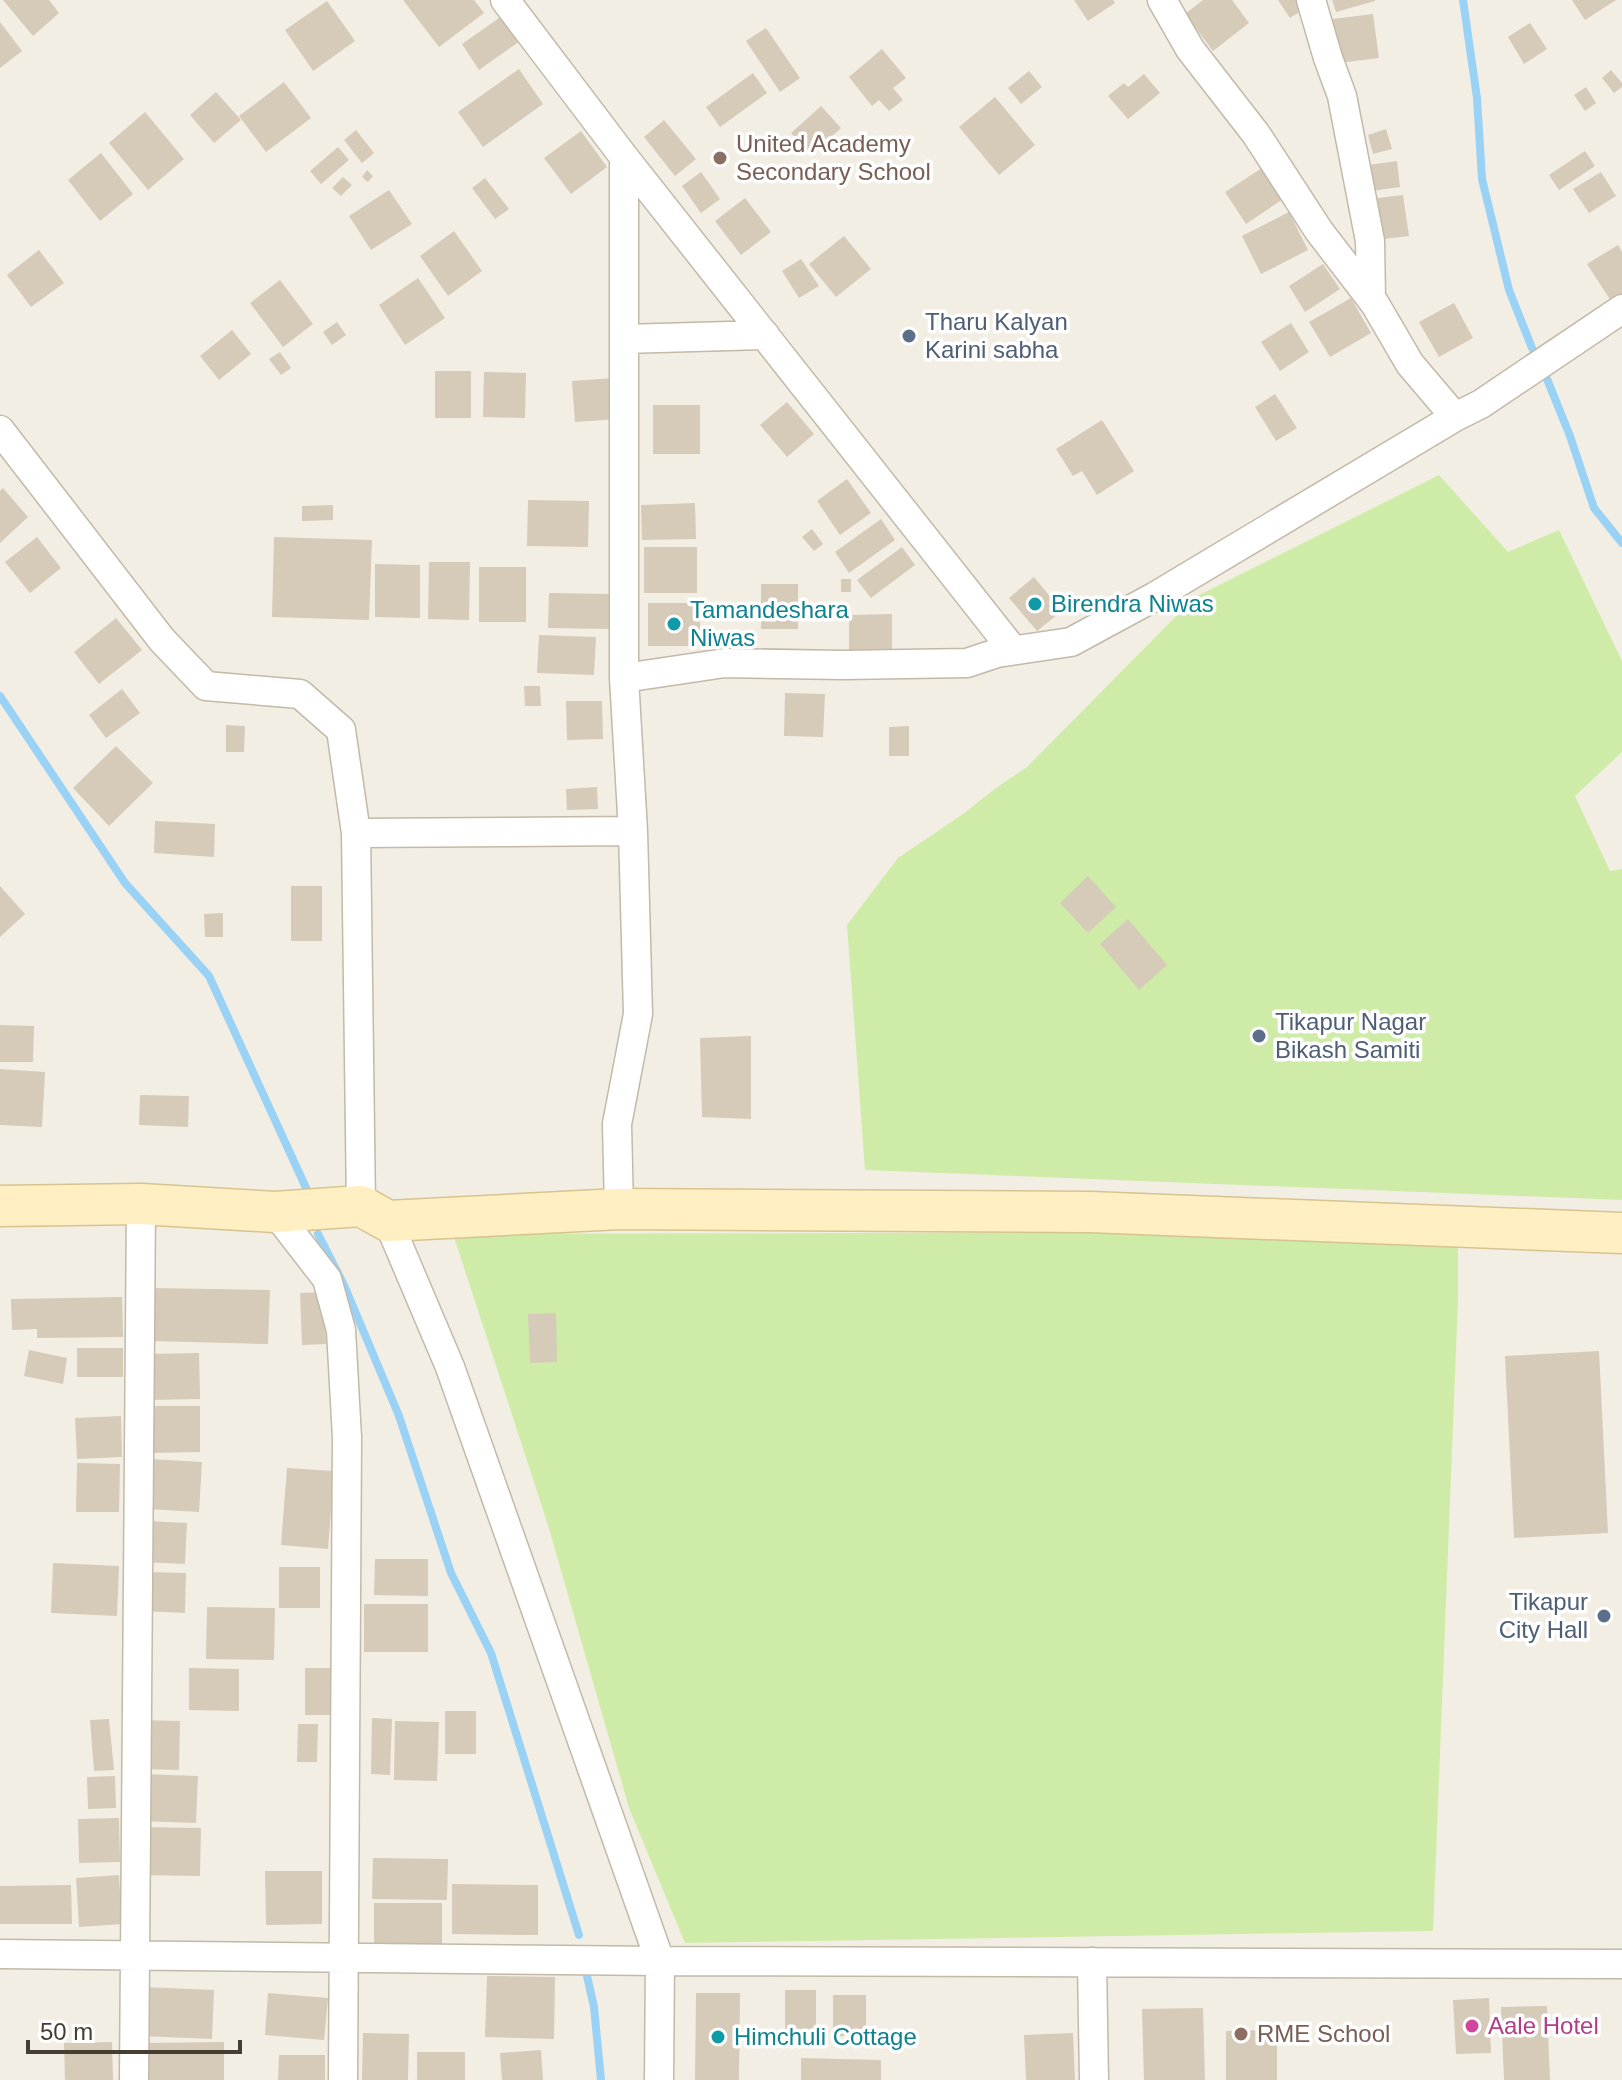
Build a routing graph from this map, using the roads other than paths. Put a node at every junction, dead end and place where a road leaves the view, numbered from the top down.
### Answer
1 (505, 0) edge
2 (1162, 0) edge
3 (1311, 0) edge
4 (624, 157) junction
5 (1371, 299) junction
6 (1622, 309) edge
7 (765, 335) junction
8 (624, 339) junction
9 (1455, 417) junction
10 (0, 430) edge
11 (1013, 650) junction
12 (624, 678) junction
13 (633, 831) junction
14 (356, 833) junction
15 (141, 1204) junction
16 (0, 1206) edge
17 (619, 1209) junction
18 (275, 1212) junction
19 (374, 1214) junction
20 (1622, 1233) edge
21 (0, 1954) edge
22 (135, 1954) junction
23 (343, 1958) junction
24 (660, 1961) junction
25 (1092, 1962) junction
26 (1622, 1964) edge
27 (134, 2080) edge
28 (343, 2080) edge
29 (659, 2080) edge
30 (1094, 2080) edge

1 - 4 street
2 - 5 street
3 - 5 street
4 - 7 street
4 - 8 street
5 - 9 street
6 - 9 street
7 - 8 street
7 - 11 street
8 - 12 street
9 - 11 street
10 - 14 street
11 - 12 street
12 - 13 street
13 - 14 street
13 - 17 street
14 - 19 street
15 - 16 street
15 - 18 street
15 - 22 street
17 - 19 street
17 - 20 street
18 - 19 street
18 - 23 street
19 - 24 street
21 - 22 street
22 - 23 street
22 - 27 street
23 - 24 street
23 - 28 street
24 - 25 street
24 - 29 street
25 - 26 street
25 - 30 street

